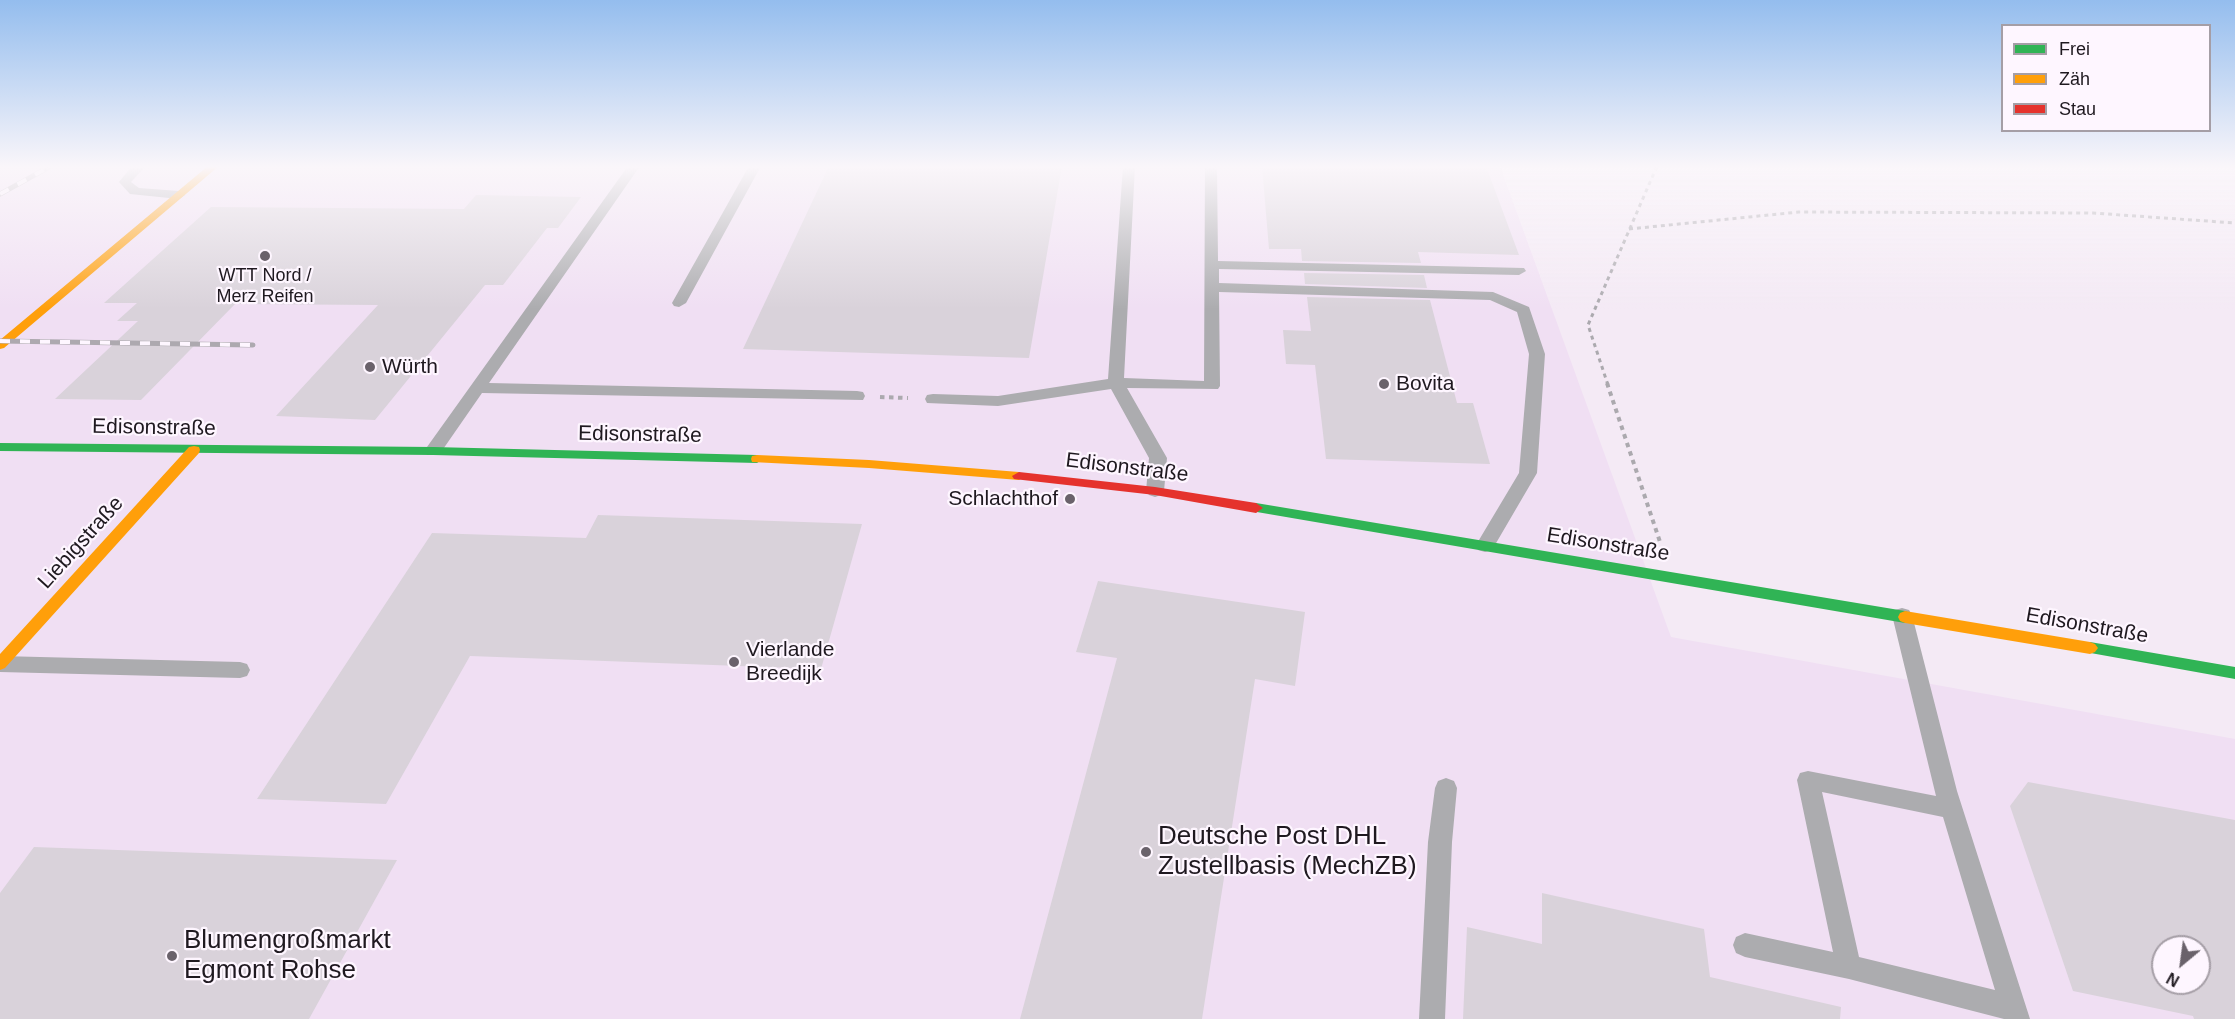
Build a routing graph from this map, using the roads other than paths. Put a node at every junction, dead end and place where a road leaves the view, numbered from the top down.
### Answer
1 (157, 214) edge
2 (601, 214) edge
3 (729, 214) edge
4 (1126, 214) edge
5 (1211, 214) edge
6 (1212, 266) junction
7 (1519, 271) dead end
8 (1212, 287) junction
9 (679, 303) dead end
10 (0, 346) edge
11 (1116, 383) junction
12 (479, 388) junction
13 (857, 396) road end
14 (933, 399) road end
15 (0, 447) edge
16 (194, 450) junction
17 (433, 451) junction
18 (1155, 491) junction
19 (1485, 545) junction
20 (1902, 615) junction
21 (0, 664) edge
22 (240, 670) dead end
23 (2235, 673) edge
24 (1446, 788) dead end
25 (1952, 808) junction
26 (1744, 945) dead end
27 (1849, 967) junction
28 (2015, 1013) edge
29 (1432, 1019) edge

1 - 10 street
2 - 12 lane
3 - 9 lane
4 - 11 lane
5 - 6 lane
6 - 7 lane
6 - 8 lane
8 - 11 lane
8 - 19 lane
11 - 14 lane
11 - 18 lane
12 - 13 lane
12 - 17 lane
15 - 16 street, Edisonstraße
16 - 17 street, Edisonstraße
16 - 21 street, Liebigstraße
17 - 18 street, Edisonstraße
18 - 19 street, Edisonstraße
19 - 20 street, Edisonstraße
20 - 23 street, Edisonstraße
20 - 25 lane
21 - 22 lane
24 - 29 lane
25 - 27 lane
25 - 28 lane
26 - 27 lane
27 - 28 lane

